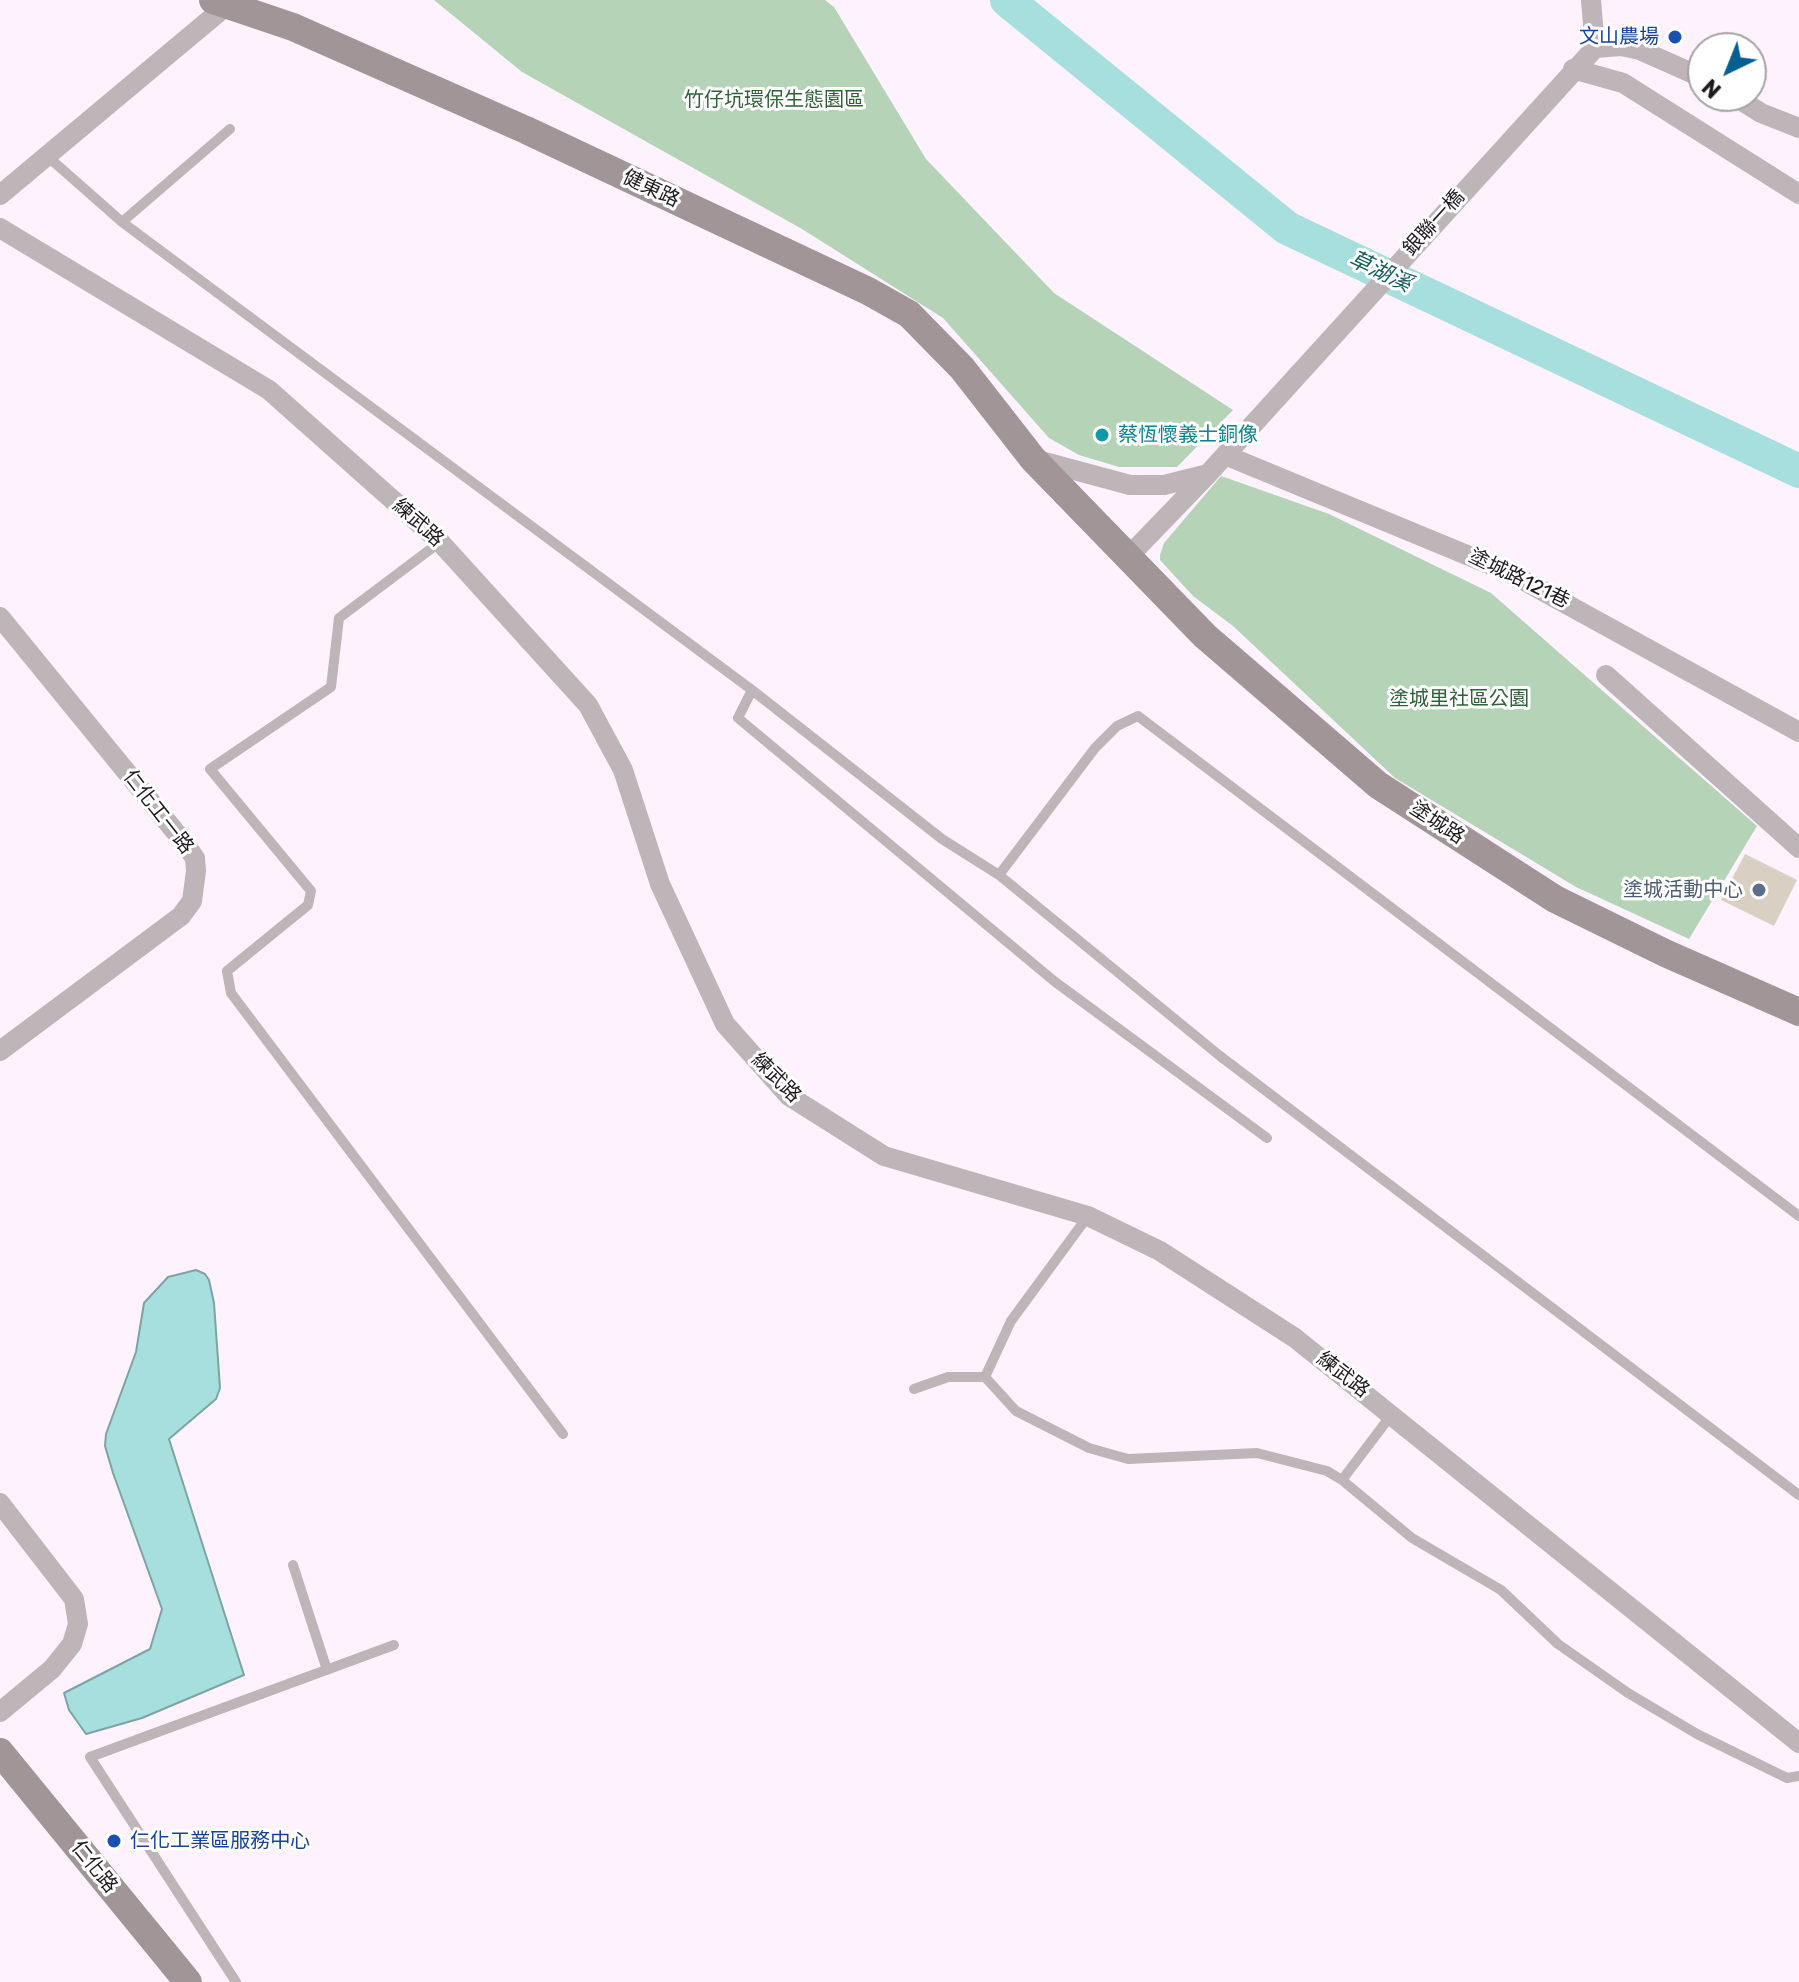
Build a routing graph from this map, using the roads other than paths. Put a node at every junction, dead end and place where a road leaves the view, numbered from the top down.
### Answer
1 (1591, 0) edge
2 (220, 3) edge
3 (1595, 48) junction
4 (1573, 69) junction
5 (1687, 71) edge
6 (1759, 112) edge
7 (1799, 128) edge
8 (230, 129) dead end
9 (46, 155) junction
10 (1799, 194) edge
11 (0, 195) edge
12 (122, 222) junction
13 (0, 228) edge
14 (1228, 451) junction
15 (1033, 459) junction
16 (1208, 474) junction
17 (440, 542) junction
18 (1128, 557) junction
19 (0, 617) edge
20 (1606, 675) dead end
21 (752, 690) junction
22 (1799, 732) edge
23 (1799, 848) edge
24 (999, 875) junction
25 (1799, 1012) edge
26 (0, 1051) edge
27 (1267, 1138) dead end
28 (1088, 1216) junction
29 (1799, 1216) edge
30 (985, 1377) junction
31 (914, 1389) dead end
32 (1392, 1414) junction
33 (563, 1434) dead end
34 (1342, 1480) junction
35 (1799, 1495) edge
36 (0, 1503) edge
37 (293, 1565) dead end
38 (394, 1645) dead end
39 (327, 1670) junction
40 (0, 1712) edge
41 (1799, 1743) edge
42 (0, 1752) edge
43 (1799, 1776) edge
44 (188, 1982) edge
45 (236, 1982) edge

1 - 3 street
2 - 9 street
2 - 15 street, 健東路
3 - 4 street
3 - 5 street
4 - 10 street
4 - 14 street, 銀聯一橋
6 - 7 street
8 - 12 lane
9 - 11 street
9 - 12 lane
12 - 21 lane
13 - 17 street, 練武路
14 - 16 street
14 - 22 street, 塗城路121巷
15 - 16 street
15 - 18 street, 健東路
16 - 18 street
17 - 28 street, 練武路
17 - 33 lane
18 - 25 street, 塗城路
19 - 26 street, 仁化工一路
20 - 23 street
21 - 24 lane
21 - 27 lane
24 - 29 lane
24 - 35 lane
28 - 30 lane
28 - 32 street, 練武路
30 - 31 lane
30 - 34 lane
32 - 34 lane
32 - 41 street, 練武路
34 - 43 lane
36 - 40 street
37 - 39 lane
38 - 39 lane
39 - 45 lane
42 - 44 street, 仁化路

